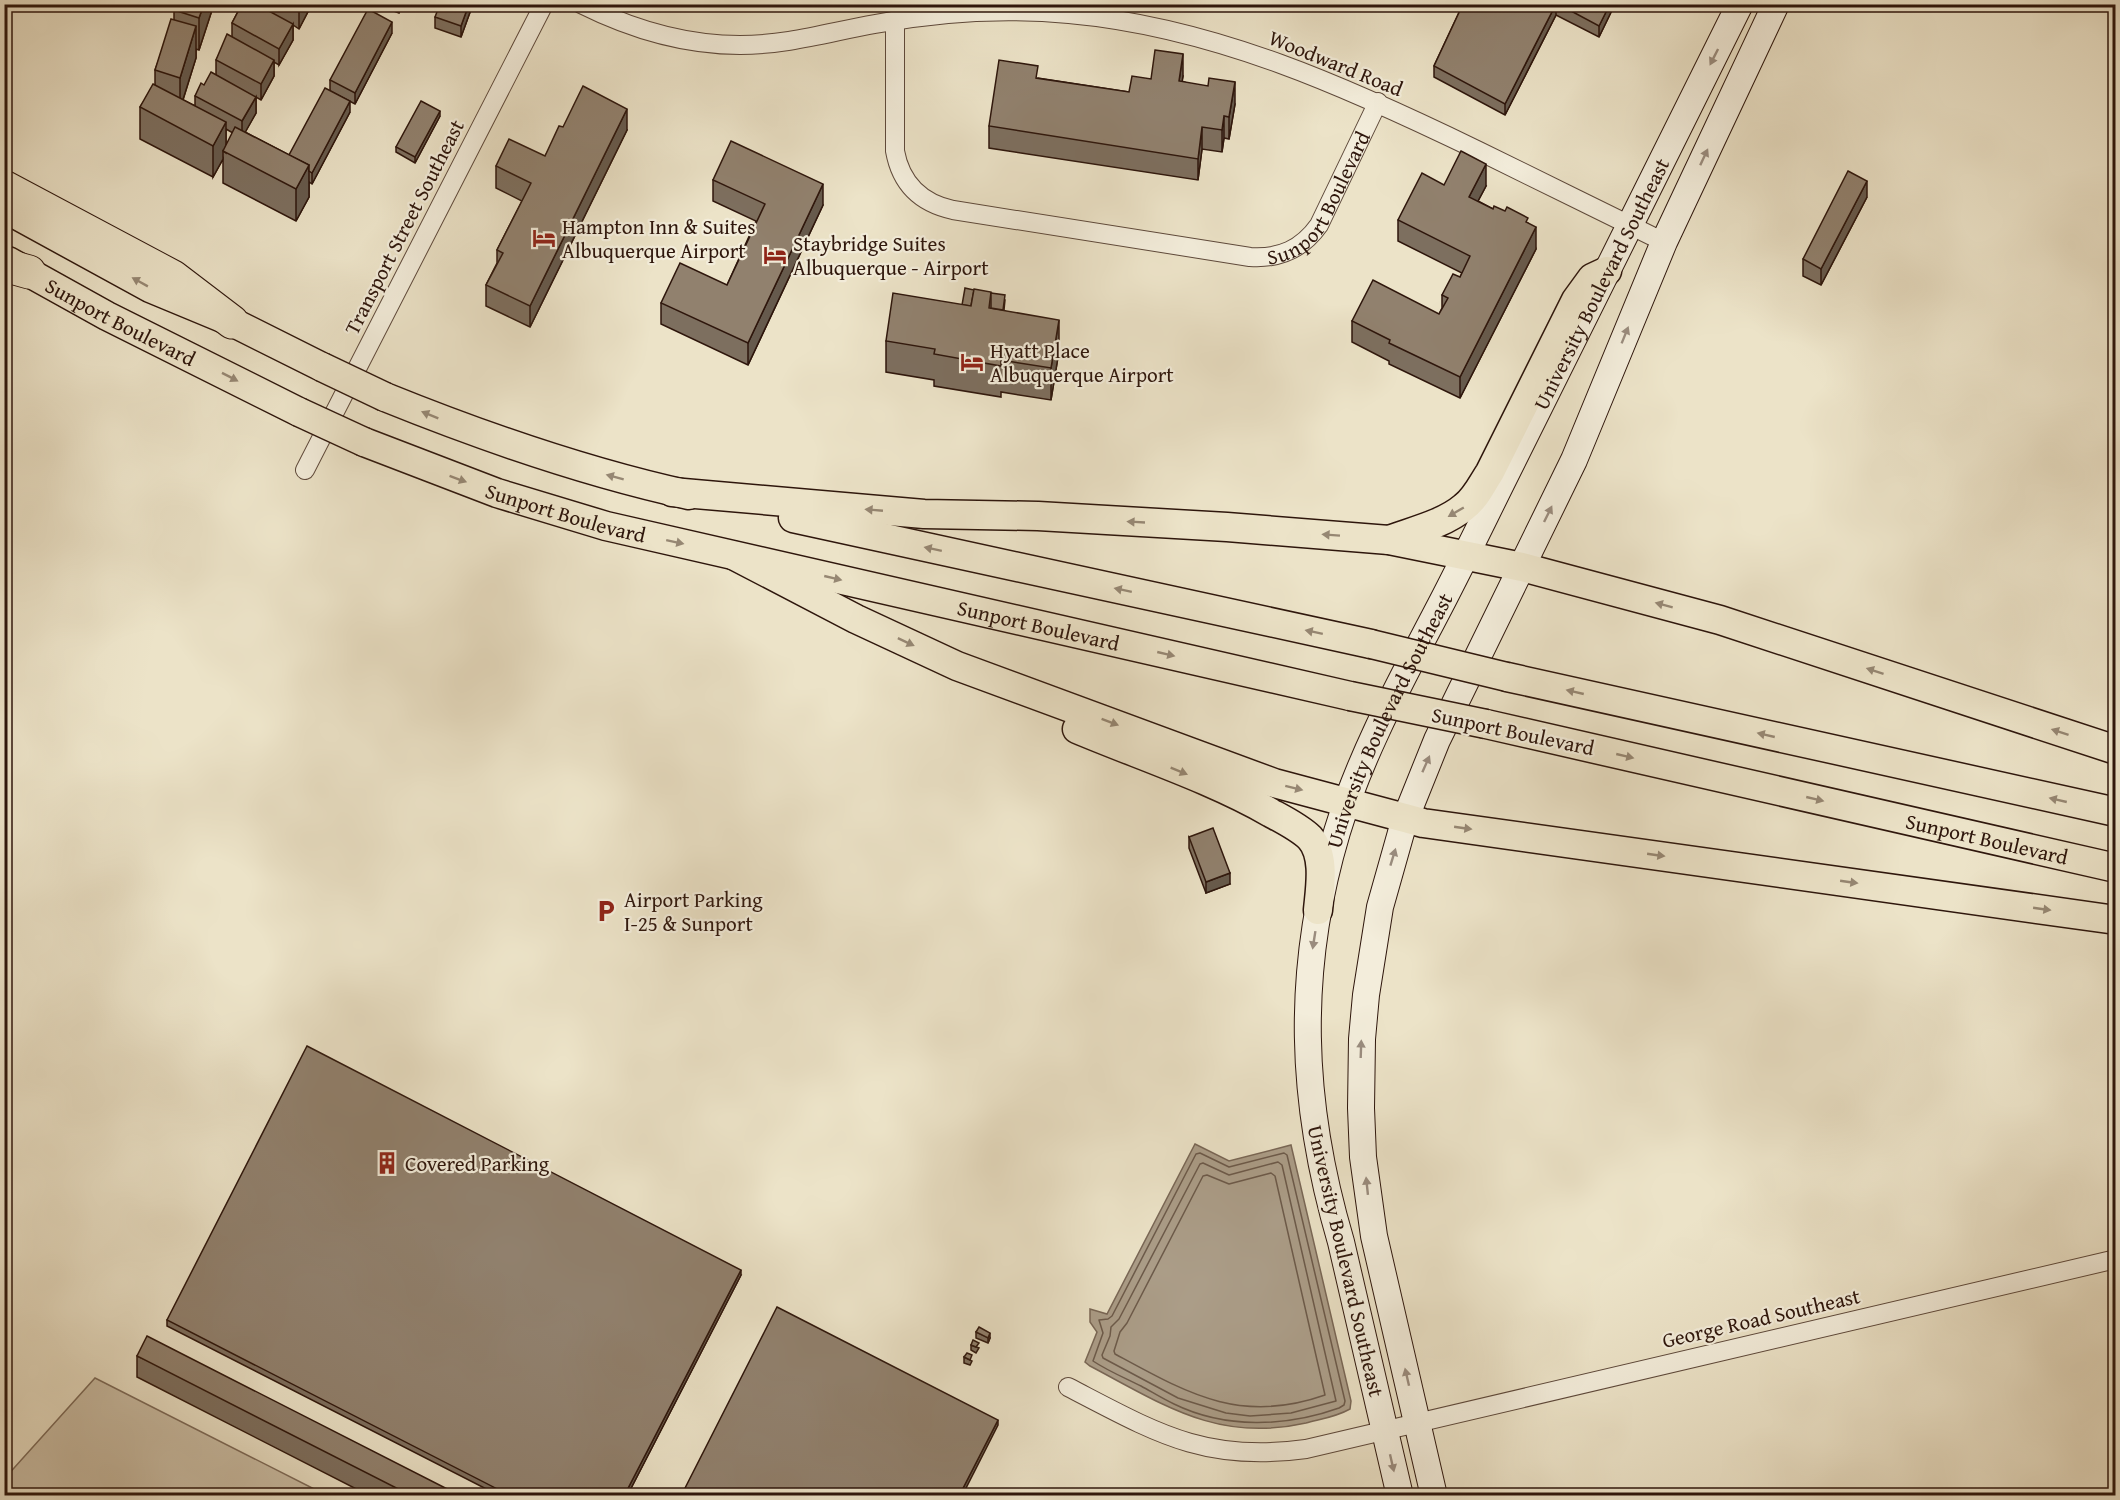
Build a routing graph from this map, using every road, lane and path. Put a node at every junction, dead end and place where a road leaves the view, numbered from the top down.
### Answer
1 (544, 4) edge
2 (581, 4) edge
3 (1740, 4) edge
4 (1776, 4) edge
5 (895, 20) junction
6 (1378, 102) junction
7 (4, 187) edge
8 (4, 208) edge
9 (1630, 225) junction
10 (1664, 242) junction
11 (13, 266) edge
12 (1607, 271) junction
13 (232, 322) junction
14 (305, 470) dead end
15 (672, 492) junction
16 (1389, 540) junction
17 (735, 556) junction
18 (1467, 556) junction
19 (1522, 567) junction
20 (957, 666) junction
21 (2115, 750) edge
22 (1348, 802) junction
23 (2115, 812) edge
24 (1406, 818) junction
25 (2115, 868) edge
26 (1318, 909) junction
27 (2115, 920) edge
28 (2115, 1259) edge
29 (1068, 1387) dead end
30 (1418, 1423) junction
31 (1385, 1430) junction
32 (1400, 1496) edge
33 (1434, 1496) edge

1 - 14 street, Transport Street Southeast
2 - 5 street, Woodward Road
3 -> 9 main road, University Boulevard Southeast
10 -> 4 main road, University Boulevard Southeast
5 - 6 street, Woodward Road
5 - 6 street, Sunport Boulevard
6 - 9 street, Woodward Road
7 - 13 highway
13 -> 8 main road, Sunport Boulevard
9 - 10 street, Woodward Road
9 - 12 main road, University Boulevard Southeast
19 -> 10 main road, University Boulevard Southeast
11 -> 17 main road, Sunport Boulevard, bridge
12 -> 16 main road
12 - 18 main road, University Boulevard Southeast
15 -> 13 main road, Sunport Boulevard, bridge
16 -> 15 main road
23 -> 15 main road, Sunport Boulevard, bridge
16 - 18 main road
17 -> 20 main road
17 -> 25 main road, Sunport Boulevard, bridge
18 - 19 main road
18 - 22 main road, University Boulevard Southeast
21 -> 19 main road
24 -> 19 main road, University Boulevard Southeast
20 -> 22 main road
20 -> 26 main road
22 - 24 main road
22 - 26 main road, University Boulevard Southeast
24 -> 27 main road
30 -> 24 main road, University Boulevard Southeast
26 -> 31 main road, University Boulevard Southeast
28 - 30 street, George Road Southeast
29 - 31 street, George Road Southeast
30 - 31 street, George Road Southeast
30 - 33 main road, University Boulevard Southeast
31 -> 32 main road, University Boulevard Southeast

